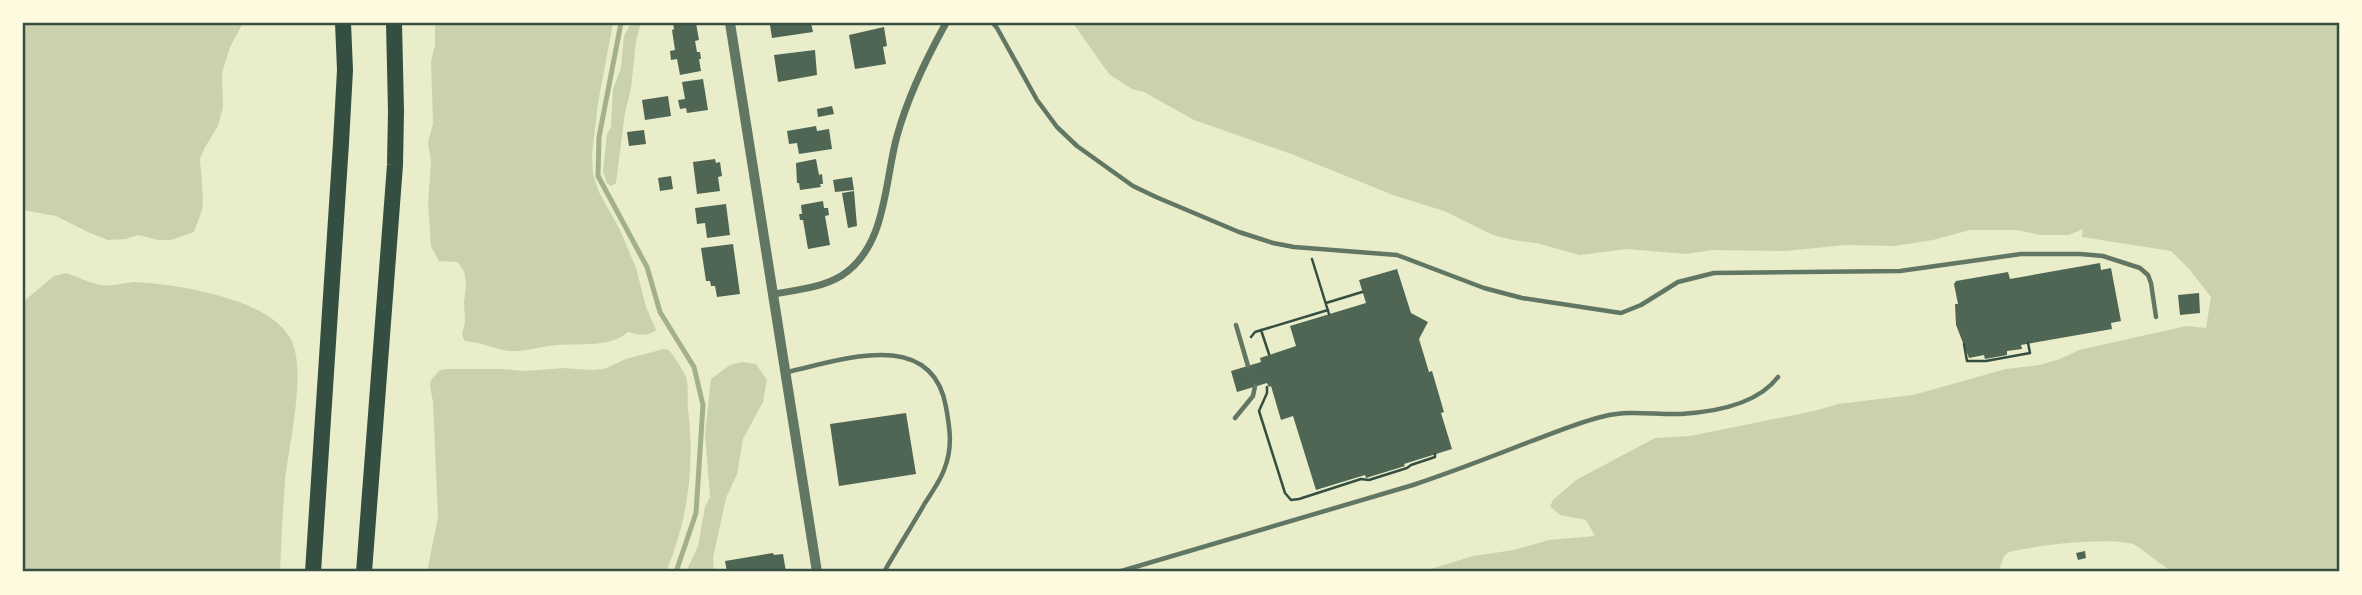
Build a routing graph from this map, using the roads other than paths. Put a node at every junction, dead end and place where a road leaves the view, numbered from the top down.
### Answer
1 (344, 23) edge
2 (394, 23) edge
3 (730, 23) edge
4 (946, 23) edge
5 (995, 24) edge
6 (774, 294) junction
7 (2156, 317) dead end
8 (1236, 325) dead end
9 (1248, 366) dead end
10 (786, 372) junction
11 (1778, 377) dead end
12 (1255, 386) dead end
13 (1235, 418) dead end
14 (313, 572) edge
15 (364, 572) edge
16 (817, 572) edge
17 (884, 572) edge
18 (1118, 572) edge

1 - 14 highway
2 - 15 highway
3 - 6 street
4 - 6 street
5 - 7 lane
6 - 10 street
8 - 9 lane
10 - 16 street
10 - 17 lane
11 - 18 lane
12 - 13 lane

